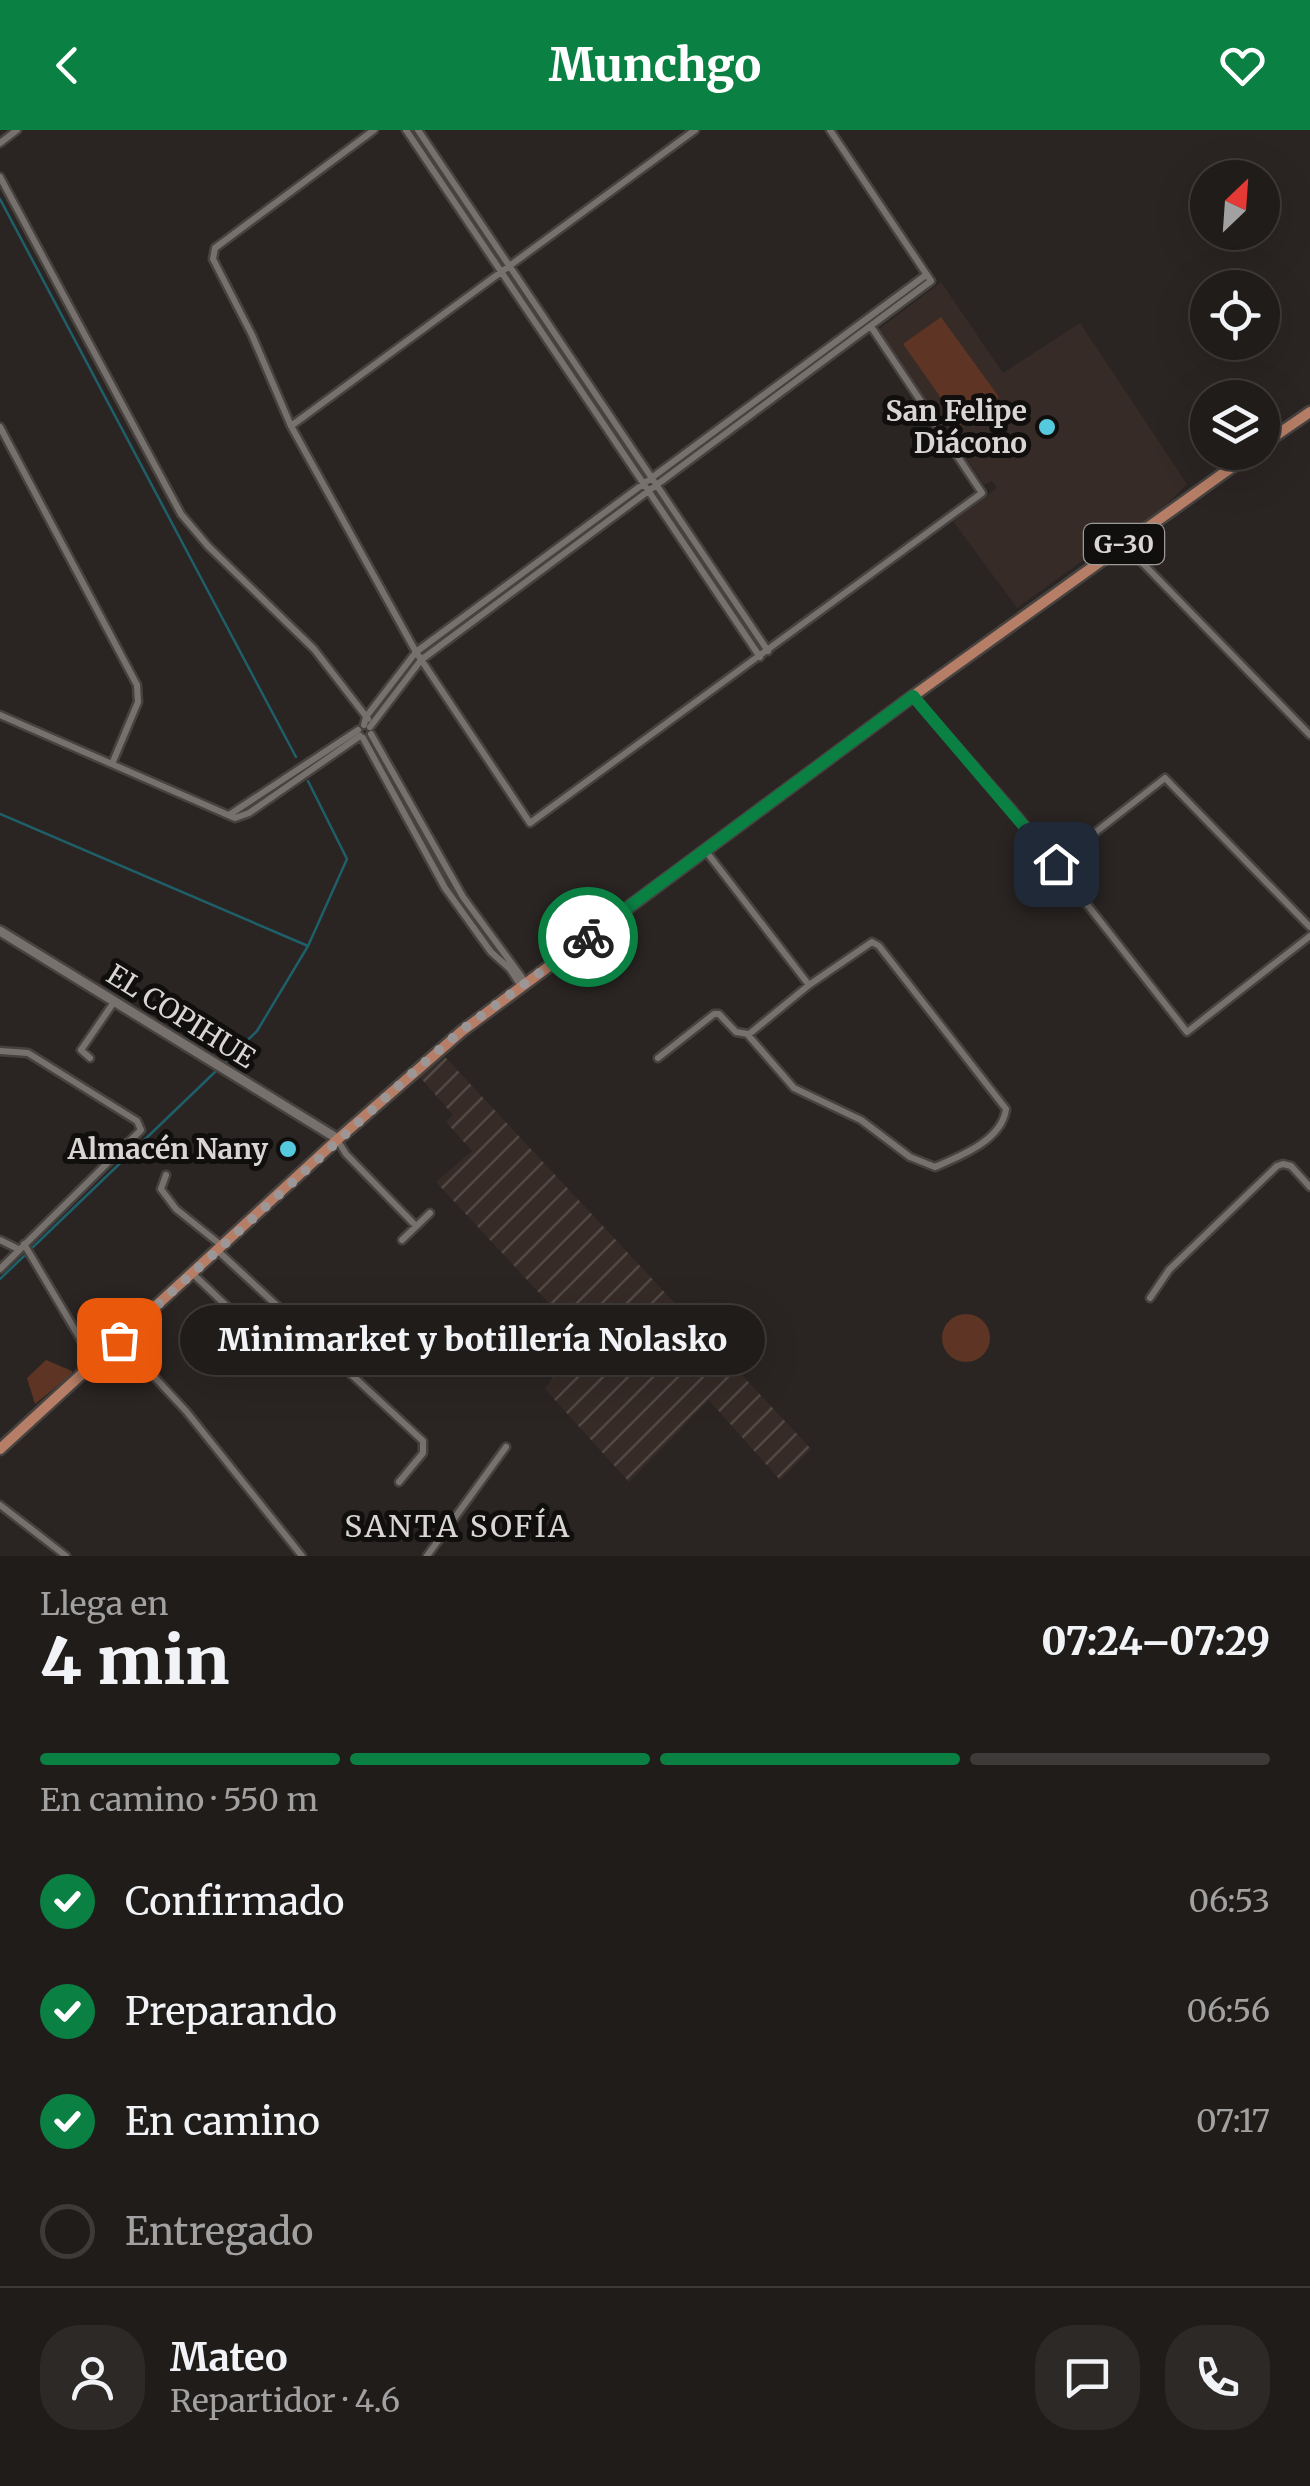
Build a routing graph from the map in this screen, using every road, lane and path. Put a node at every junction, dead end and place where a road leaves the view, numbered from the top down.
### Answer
1 (17, 130) edge
2 (374, 130) edge
3 (406, 130) edge
4 (418, 130) edge
5 (695, 130) edge
6 (830, 130) edge
7 (0, 143) edge
8 (0, 177) edge
9 (506, 270) junction
10 (929, 278) junction
11 (872, 328) junction
12 (1310, 412) edge
13 (291, 426) junction
14 (0, 427) edge
15 (1280, 433) edge
16 (1227, 470) edge
17 (650, 479) junction
18 (642, 484) junction
19 (656, 488) junction
20 (648, 493) junction
21 (1124, 544) junction
22 (416, 652) junction
23 (768, 652) junction
24 (760, 657) junction
25 (421, 660) junction
26 (913, 696) junction
27 (0, 715) edge
28 (365, 729) junction
29 (1310, 735) edge
30 (112, 764) junction
31 (705, 850) junction
32 (1056, 864) junction
33 (1310, 927) edge
34 (0, 931) edge
35 (1310, 936) edge
36 (523, 985) junction
37 (810, 985) junction
38 (114, 1002) junction
39 (748, 1034) junction
40 (0, 1051) edge
41 (90, 1058) dead end
42 (658, 1058) dead end
43 (338, 1140) junction
44 (166, 1174) dead end
45 (1310, 1187) edge
46 (430, 1213) dead end
47 (416, 1226) junction
48 (0, 1240) edge
49 (402, 1240) dead end
50 (21, 1246) junction
51 (219, 1247) junction
52 (0, 1268) edge
53 (191, 1272) junction
54 (1150, 1298) dead end
55 (119, 1340) junction
56 (94, 1362) junction
57 (293, 1369) dead end
58 (506, 1447) dead end
59 (0, 1449) edge
60 (398, 1482) dead end
61 (0, 1504) edge
62 (66, 1556) edge
63 (302, 1556) edge
64 (428, 1556) edge

1 - 7 street
2 - 13 street
3 - 9 street
4 - 9 street
5 - 9 street
6 - 10 street
8 - 28 street
9 - 13 street
9 - 17 street
9 - 18 street
10 - 11 street
10 - 17 street
11 - 19 street
11 - 23 street
12 - 15 main road
13 - 22 street
14 - 30 street
16 - 21 main road, G-30
17 - 18 street
17 - 19 street
18 - 20 street
18 - 22 street
19 - 20 street
19 - 23 street
20 - 24 street
20 - 25 street
21 - 26 main road, G-30
21 - 29 street
22 - 25 street
22 - 28 street
23 - 24 street
24 - 25 street
25 - 28 street
26 - 31 main road, G-30
26 - 32 street
27 - 30 street
28 - 30 street
28 - 36 street
31 - 36 main road, G-30
31 - 37 street
32 - 33 street
32 - 35 street
34 - 38 main road, EL COPIHUE
36 - 43 main road, G-30
37 - 39 street
37 - 39 street
38 - 41 street
38 - 43 main road, EL COPIHUE
39 - 42 street
40 - 50 street
43 - 47 street
43 - 51 main road, G-30
44 - 51 street
45 - 54 street
46 - 47 street
47 - 49 street
48 - 50 street
50 - 52 street
50 - 56 street
51 - 53 main road, G-30
51 - 60 street
53 - 55 main road, G-30
53 - 57 street
55 - 56 main road, G-30
55 - 63 street
56 - 59 main road, G-30
58 - 64 street
61 - 62 street

